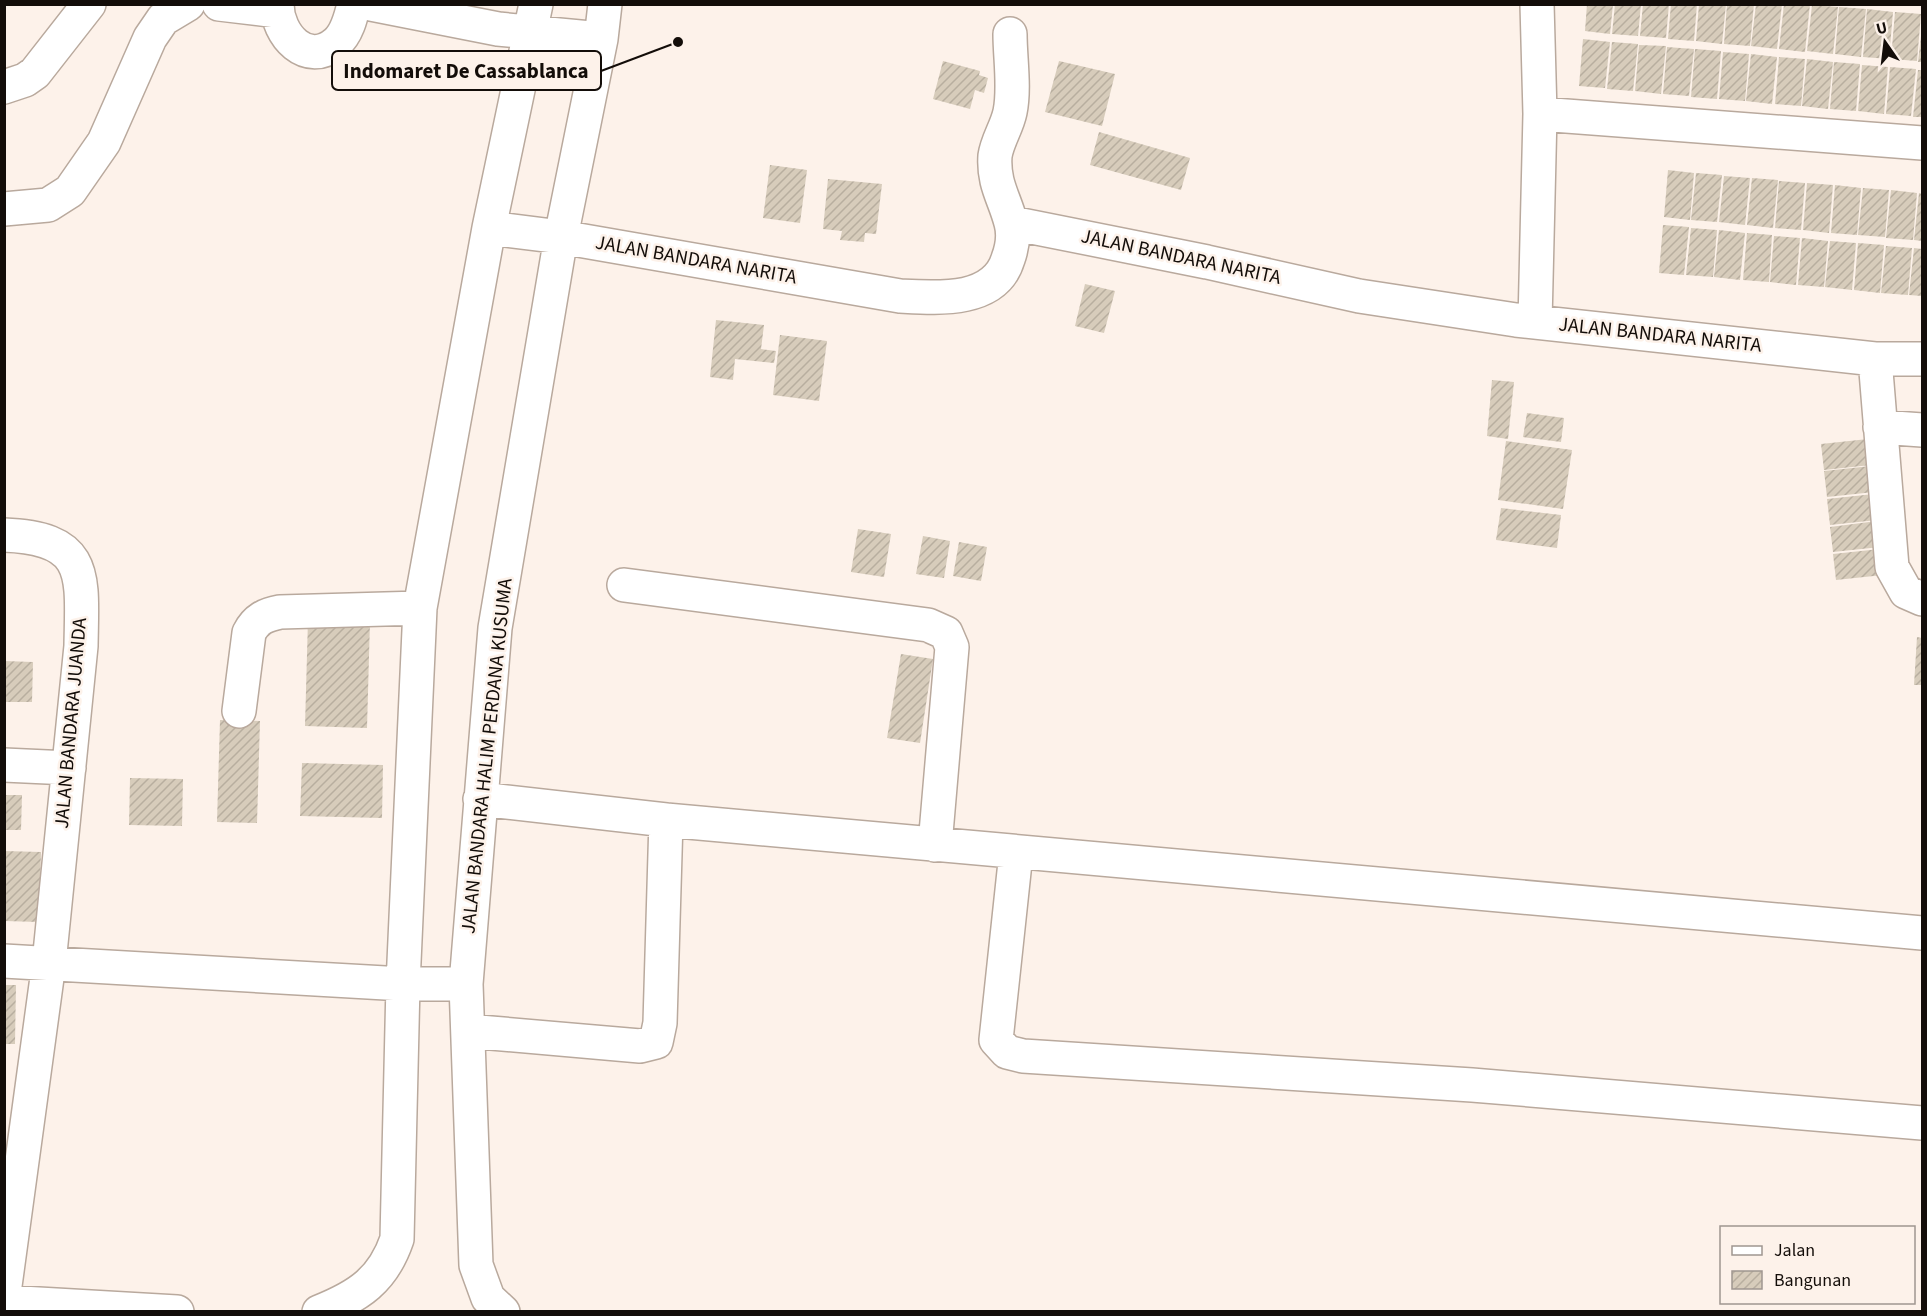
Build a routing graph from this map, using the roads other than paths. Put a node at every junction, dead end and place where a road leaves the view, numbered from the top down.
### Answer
1 (89, 4) edge
2 (188, 4) edge
3 (219, 4) edge
4 (354, 4) edge
5 (371, 4) edge
6 (605, 4) edge
7 (1537, 4) edge
8 (277, 8) edge
9 (534, 19) edge
10 (1010, 34) dead end
11 (601, 39) junction
12 (4, 87) edge
13 (1540, 114) junction
14 (1923, 143) edge
15 (4, 209) edge
16 (1012, 224) junction
17 (489, 228) junction
18 (561, 237) junction
19 (1525, 321) junction
20 (1875, 359) junction
21 (1923, 359) edge
22 (1880, 427) junction
23 (1923, 429) edge
24 (4, 535) edge
25 (624, 585) dead end
26 (1923, 599) edge
27 (420, 608) junction
28 (239, 711) dead end
29 (4, 765) edge
30 (69, 768) junction
31 (480, 799) junction
32 (666, 820) junction
33 (935, 845) junction
34 (1016, 853) junction
35 (1923, 933) edge
36 (4, 961) edge
37 (49, 963) junction
38 (403, 984) junction
39 (466, 984) junction
40 (468, 1031) junction
41 (1923, 1123) edge
42 (4, 1293) edge
43 (4, 1302) edge
44 (177, 1311) edge
45 (320, 1311) edge
46 (503, 1311) edge

1 - 12 street
2 - 15 street
3 - 8 street
4 - 8 street
5 - 9 street
6 - 11 street, JALAN BANDARA HALIM PERDANA KUSUMA
7 - 13 street
9 - 11 street
9 - 17 street
10 - 16 street
11 - 18 street, JALAN BANDARA HALIM PERDANA KUSUMA
13 - 14 street
13 - 19 street
16 - 18 street, JALAN BANDARA NARITA
16 - 19 street, JALAN BANDARA NARITA
17 - 18 street, JALAN BANDARA NARITA
17 - 27 street
18 - 31 street, JALAN BANDARA HALIM PERDANA KUSUMA
19 - 20 street, JALAN BANDARA NARITA
20 - 21 street, JALAN BANDARA NARITA
20 - 22 street
22 - 23 street
22 - 26 street
24 - 30 street, JALAN BANDARA JUANDA
25 - 33 street
27 - 28 street
27 - 38 street
29 - 30 street
30 - 37 street, JALAN BANDARA JUANDA
31 - 32 street
31 - 39 street, JALAN BANDARA HALIM PERDANA KUSUMA
32 - 33 street
32 - 40 street
33 - 34 street
34 - 35 street
34 - 41 street
36 - 37 street
37 - 38 street
37 - 42 street, JALAN BANDARA JUANDA
38 - 39 street
38 - 45 street
39 - 40 street, JALAN BANDARA HALIM PERDANA KUSUMA
40 - 46 street, JALAN BANDARA HALIM PERDANA KUSUMA
43 - 44 street

